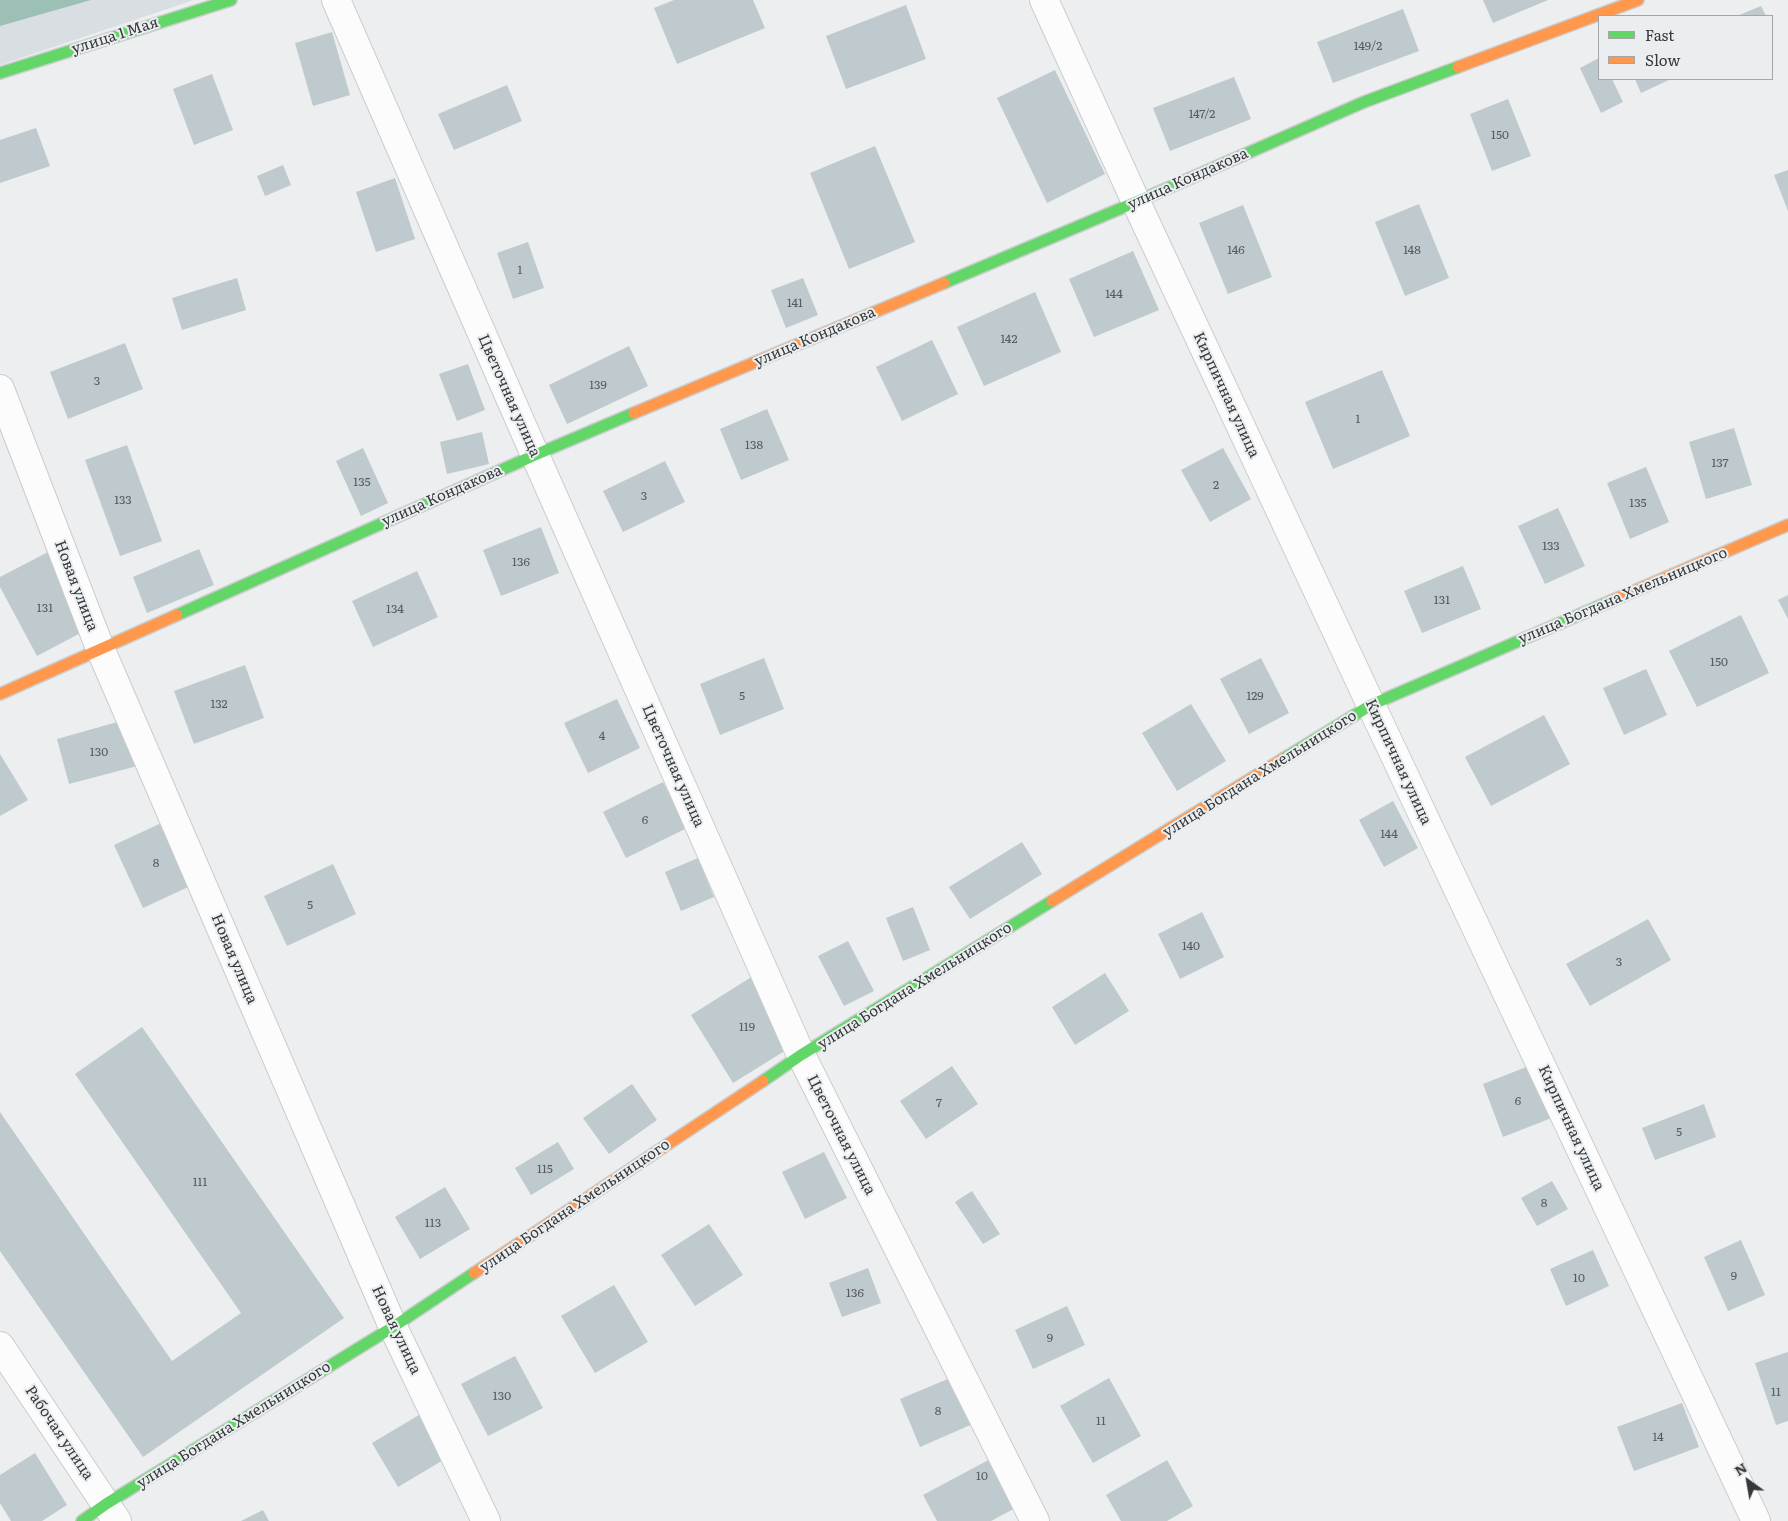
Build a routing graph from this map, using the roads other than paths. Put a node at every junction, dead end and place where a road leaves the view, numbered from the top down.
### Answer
1 (231, 0) edge
2 (336, 0) edge
3 (1044, 0) edge
4 (1638, 0) edge
5 (0, 73) edge
6 (1136, 202) junction
7 (0, 389) edge
8 (535, 455) junction
9 (1788, 525) edge
10 (100, 648) junction
11 (0, 694) edge
12 (1371, 705) junction
13 (801, 1055) junction
14 (393, 1327) junction
15 (0, 1346) edge
16 (111, 1512) edge
17 (82, 1521) edge
18 (486, 1521) edge
19 (1035, 1521) edge
20 (1756, 1521) edge

1 - 5 street, улица 1 Мая
2 - 8 street, Цветочная улица
3 - 6 street, Кирпичная улица
4 - 6 street, улица Кондакова
6 - 8 street, улица Кондакова
6 - 12 street, Кирпичная улица
7 - 10 street, Новая улица
8 - 10 street, улица Кондакова
8 - 13 street, Цветочная улица
9 - 12 street, улица Богдана Хмельницкого
10 - 11 street, улица Кондакова
10 - 14 street, Новая улица
12 - 13 street, улица Богдана Хмельницкого
12 - 20 street, Кирпичная улица
13 - 14 street, улица Богдана Хмельницкого
13 - 19 street, Цветочная улица
14 - 16 street, улица Богдана Хмельницкого
14 - 18 street, Новая улица
15 - 16 street, Рабочая улица
16 - 17 street, улица Богдана Хмельницкого

